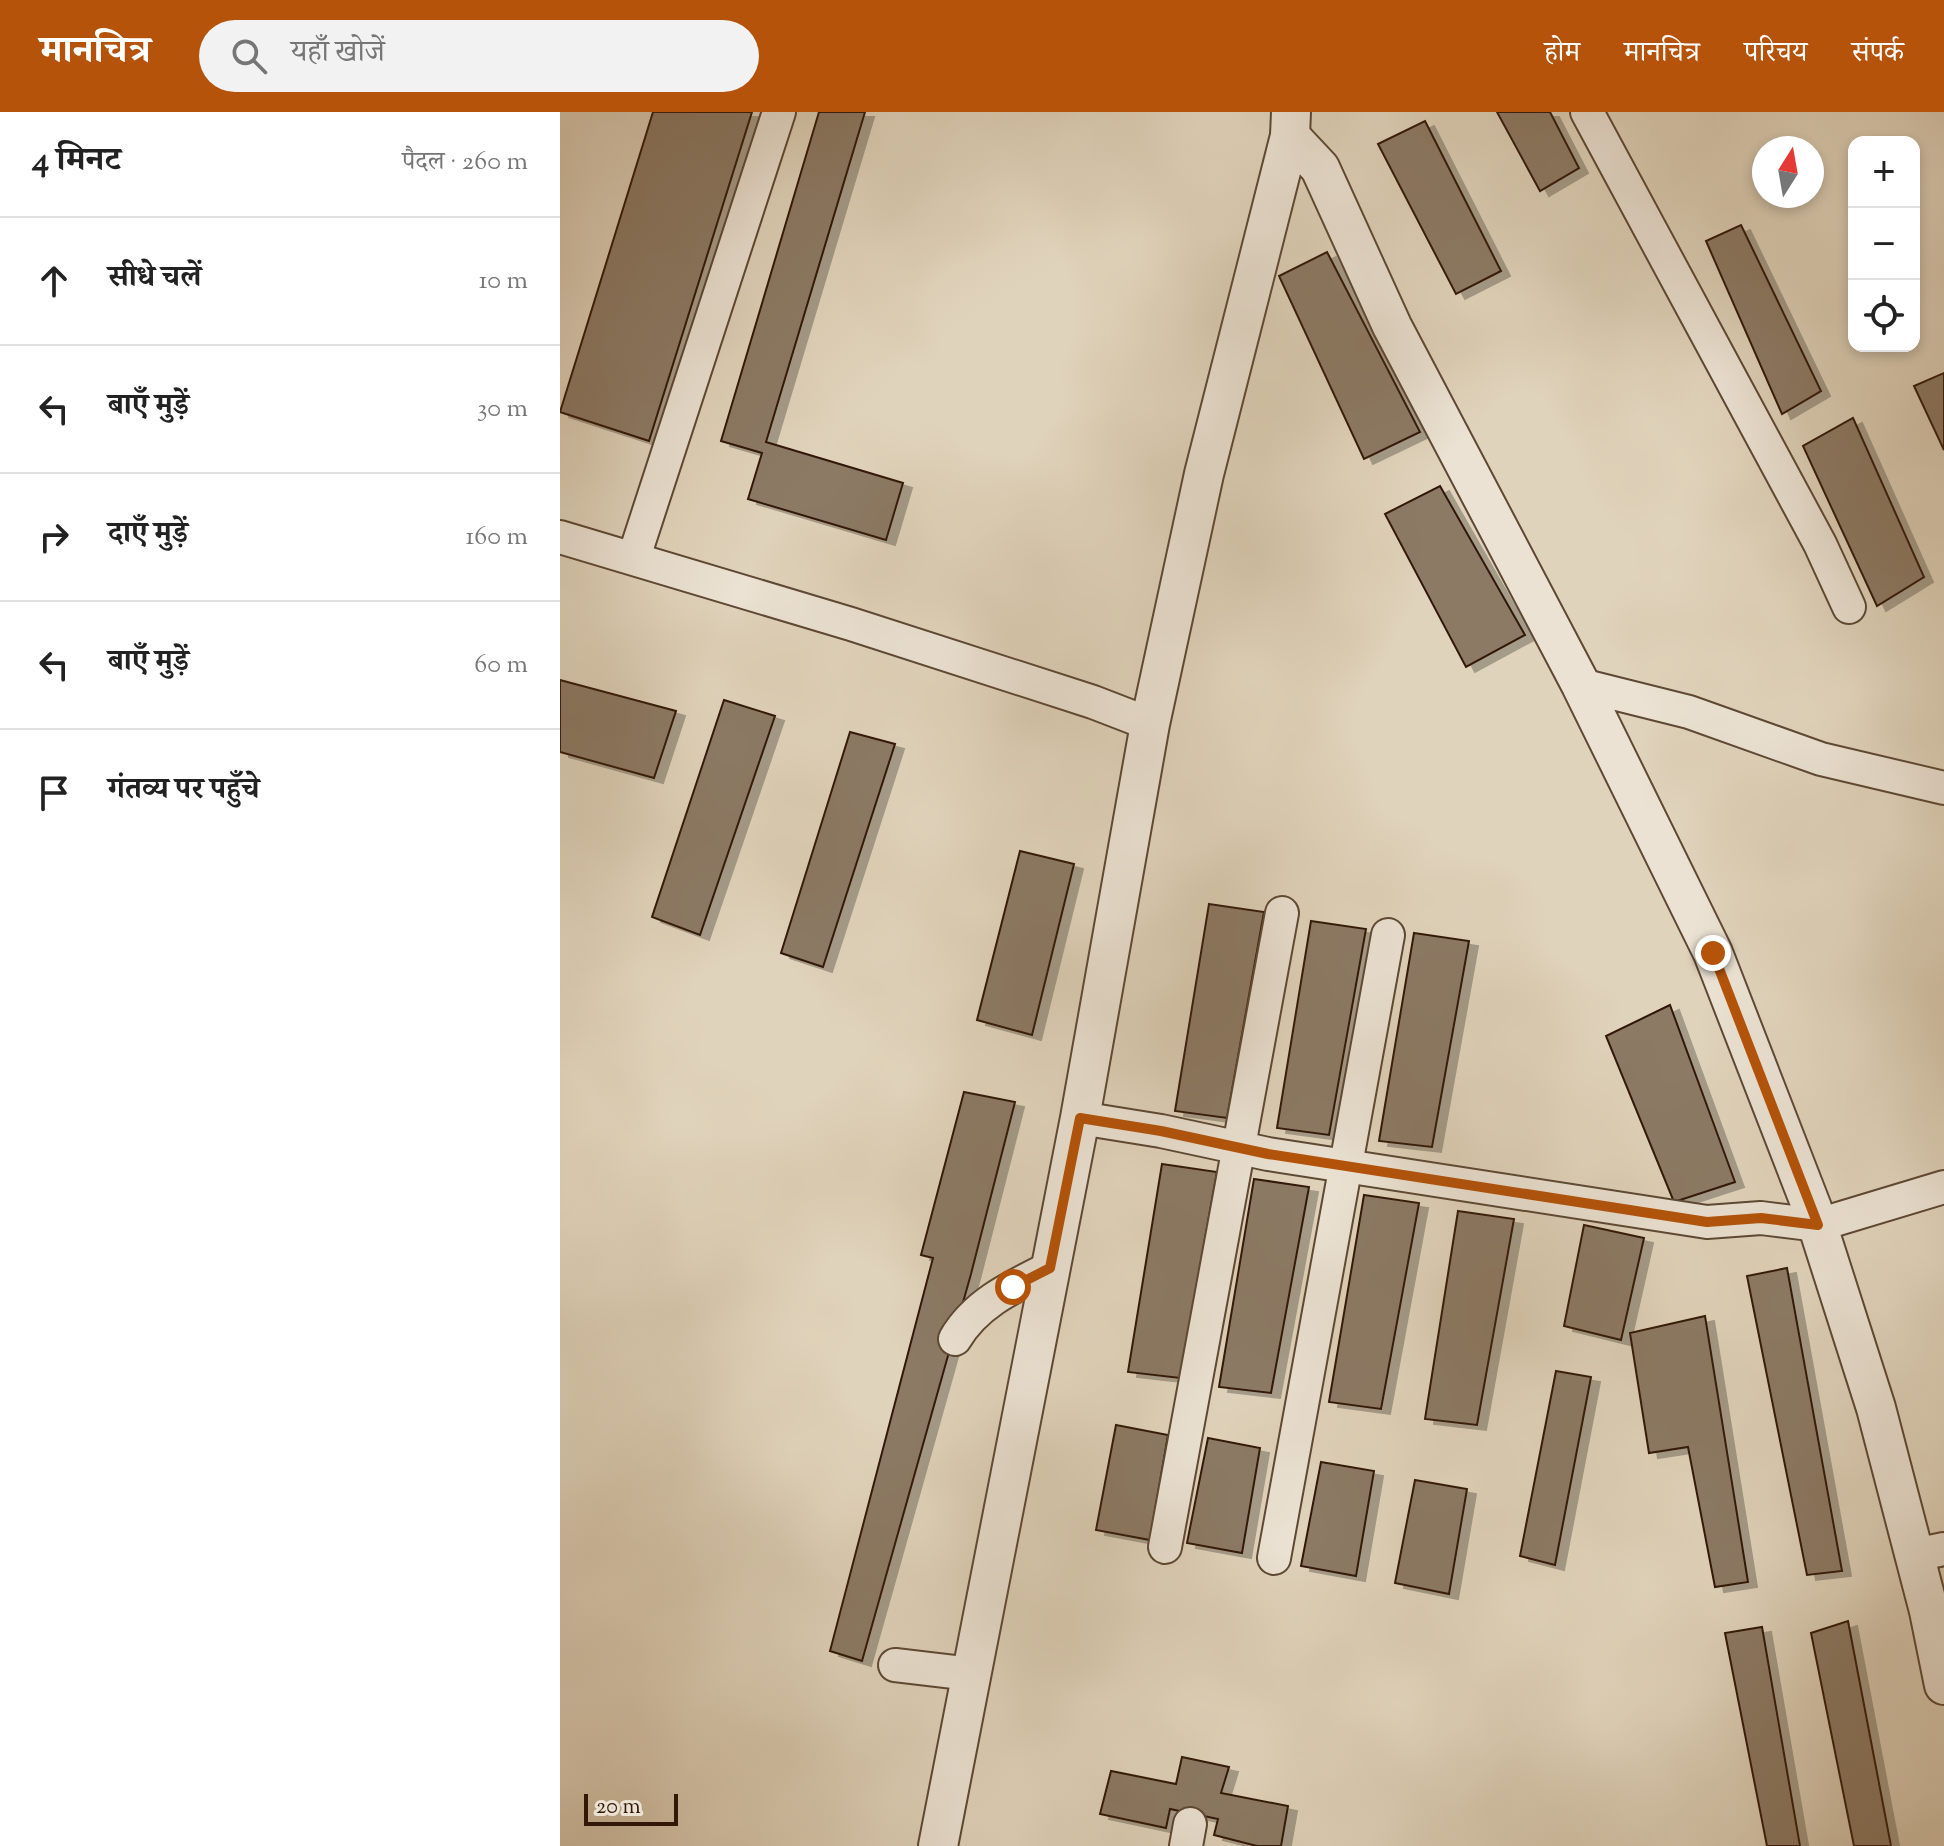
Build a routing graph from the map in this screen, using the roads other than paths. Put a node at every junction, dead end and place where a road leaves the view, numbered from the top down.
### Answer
1 (779, 112) edge
2 (1587, 112) edge
3 (1290, 124) edge
4 (560, 537) edge
5 (634, 557) junction
6 (1849, 607) dead end
7 (1581, 685) junction
8 (1150, 724) junction
9 (1944, 788) edge
10 (1282, 913) dead end
11 (1388, 935) dead end
12 (1080, 1118) junction
13 (1239, 1148) junction
14 (1346, 1166) junction
15 (1944, 1187) edge
16 (1818, 1225) junction
17 (1050, 1268) junction
18 (955, 1339) dead end
19 (1165, 1547) dead end
20 (1929, 1552) edge
21 (1274, 1558) dead end
22 (895, 1665) dead end
23 (971, 1674) junction
24 (1944, 1685) edge
25 (938, 1846) edge

1 - 5 street
2 - 6 street
3 - 7 street
3 - 8 street
4 - 5 street
5 - 8 street
7 - 9 street
7 - 16 street
8 - 12 street
10 - 13 street
11 - 14 street
12 - 13 street
12 - 17 street
13 - 14 street
13 - 19 street
14 - 16 street
14 - 21 street
15 - 16 street
16 - 20 street
17 - 18 street
17 - 23 street
20 - 24 street
22 - 23 street
23 - 25 street

